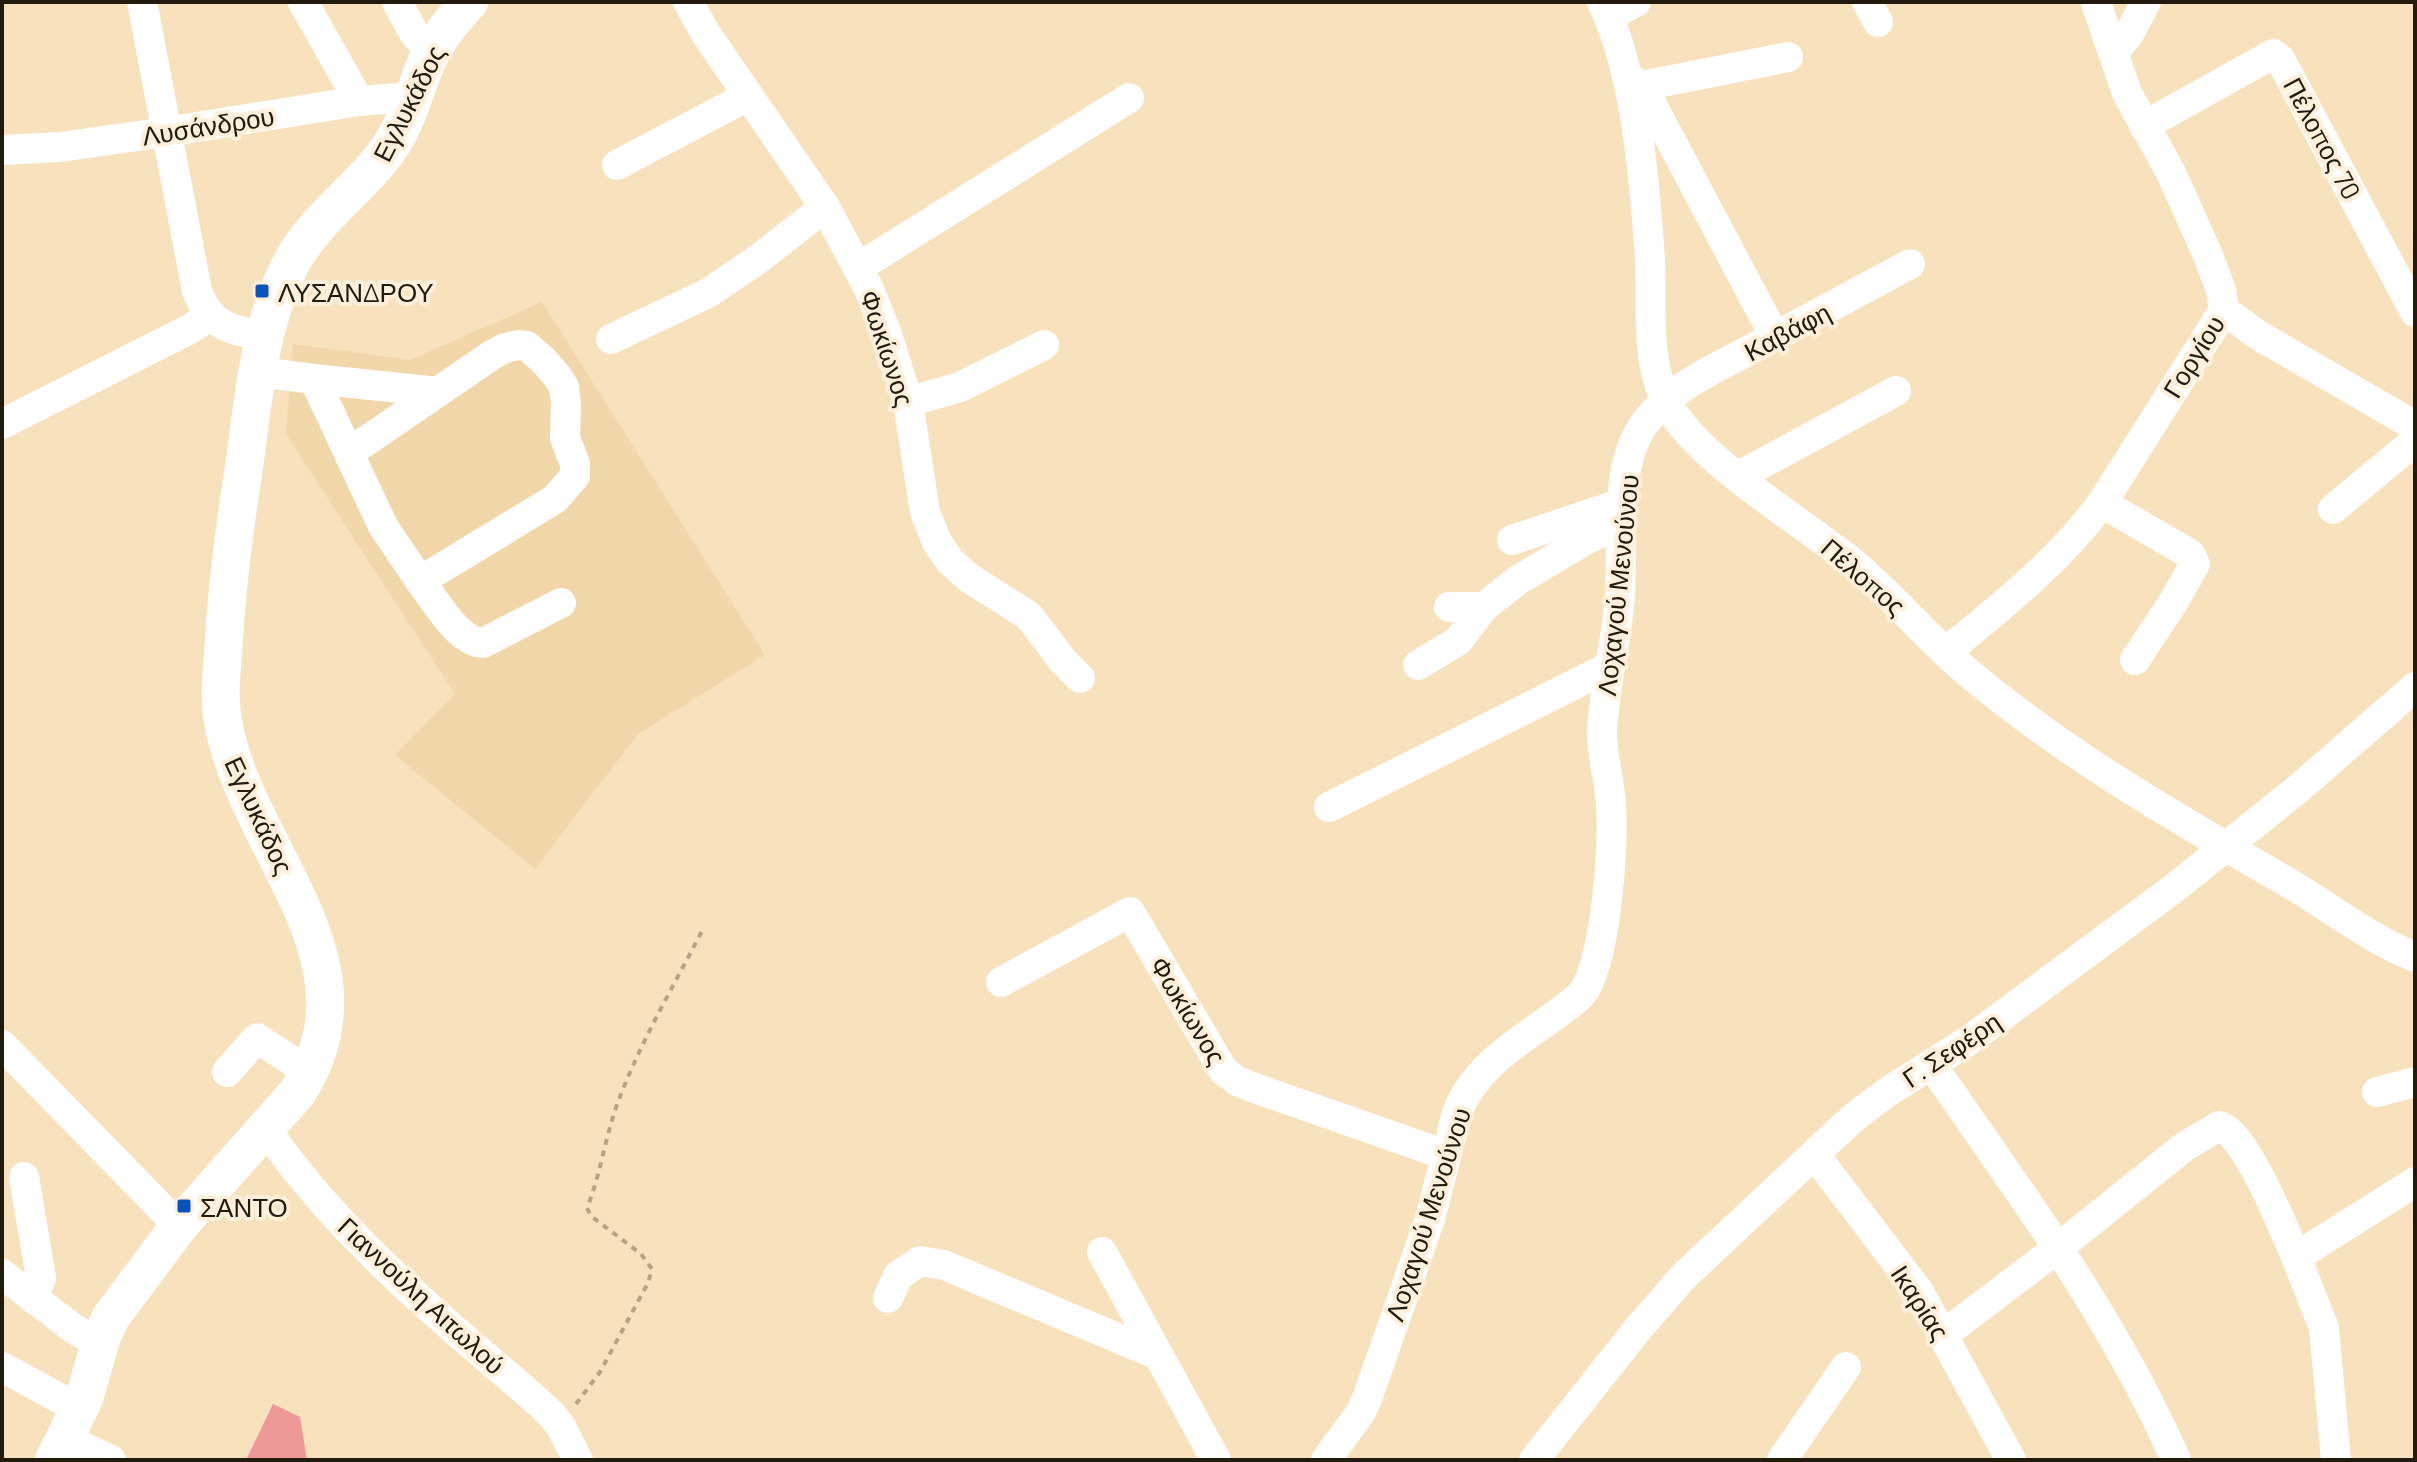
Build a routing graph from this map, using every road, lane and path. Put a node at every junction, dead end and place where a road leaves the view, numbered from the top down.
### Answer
1 (142, 2) edge
2 (303, 2) edge
3 (397, 2) edge
4 (469, 2) edge
5 (688, 2) edge
6 (1636, 2) edge
7 (2146, 2) edge
8 (2096, 3) edge
9 (1605, 9) edge
10 (431, 53) junction
11 (2113, 53) junction
12 (1788, 57) dead end
13 (1634, 81) junction
14 (748, 96) junction
15 (1129, 98) dead end
16 (359, 101) junction
17 (411, 106) junction
18 (2144, 126) junction
19 (166, 132) junction
20 (2, 150) edge
21 (617, 165) dead end
22 (825, 207) junction
23 (1910, 264) dead end
24 (859, 267) junction
25 (2224, 310) junction
26 (2415, 312) edge
27 (210, 316) junction
28 (1775, 337) junction
29 (611, 339) dead end
30 (1044, 345) dead end
31 (263, 355) junction
32 (314, 379) junction
33 (1896, 391) dead end
34 (438, 392) junction
35 (908, 402) junction
36 (1666, 402) junction
37 (2, 424) edge
38 (2415, 426) edge
39 (2415, 441) edge
40 (350, 452) junction
41 (1739, 476) junction
42 (2102, 503) junction
43 (2333, 509) dead end
44 (1621, 514) junction
45 (1512, 540) dead end
46 (420, 581) junction
47 (561, 603) dead end
48 (1449, 607) dead end
49 (1484, 607) junction
50 (1946, 652) junction
51 (2135, 660) dead end
52 (1418, 665) dead end
53 (1609, 667) junction
54 (1080, 678) dead end
55 (2415, 687) edge
56 (1329, 807) dead end
57 (2226, 847) junction
58 (702, 931) dead end
59 (2415, 957) edge
60 (1001, 982) dead end
61 (2, 1045) edge
62 (1931, 1064) junction
63 (227, 1072) dead end
64 (309, 1072) junction
65 (2415, 1082) edge
66 (2377, 1092) dead end
67 (266, 1129) junction
68 (1446, 1155) junction
69 (1815, 1155) junction
70 (24, 1177) dead end
71 (2415, 1182) edge
72 (179, 1226) junction
73 (2058, 1248) junction
74 (1102, 1252) dead end
75 (2296, 1257) junction
76 (2, 1274) edge
77 (33, 1298) junction
78 (888, 1298) dead end
79 (1943, 1335) junction
80 (100, 1344) junction
81 (1158, 1355) junction
82 (2, 1367) edge
83 (1846, 1367) dead end
84 (560, 1425) junction
85 (66, 1436) edge
86 (111, 1460) edge
87 (578, 1460) edge
88 (1216, 1460) edge
89 (1307, 1460) edge
90 (1325, 1460) edge
91 (1534, 1460) edge
92 (1782, 1460) edge
93 (2011, 1460) edge
94 (2176, 1460) edge
95 (2336, 1460) edge

1 - 19 street
2 - 16 street
3 - 10 street
4 - 10 main road, Εγλυκάδος
5 - 14 street, Φωκίωνος
6 - 9 street
7 - 11 street
8 - 11 street, Γοργίου
9 - 13 street, Πέλοπος
10 - 17 main road, Εγλυκάδος
11 - 18 street, Γοργίου
12 - 13 street
13 - 28 street
13 - 36 street, Πέλοπος
14 - 21 street
14 - 22 street, Φωκίωνος
15 - 24 street
16 - 17 street, Λυσάνδρου
16 - 19 street, Λυσάνδρου
17 - 31 main road, Εγλυκάδος
18 - 25 street, Γοργίου
18 - 26 street, Πέλοπος 70
19 - 20 street, Λυσάνδρου
19 - 27 street
22 - 24 street, Φωκίωνος
22 - 29 street
23 - 28 street, Καβάφη
24 - 35 street, Φωκίωνος
25 - 38 street
25 - 42 street, Γοργίου
27 - 31 street
27 - 37 street
28 - 36 street, Καβάφη
30 - 35 street
31 - 32 street
31 - 64 main road, Εγλυκάδος
32 - 34 street
32 - 40 street
33 - 41 street
34 - 40 street
34 - 46 street
35 - 54 street, Φωκίωνος
36 - 41 street, Πέλοπος
36 - 44 street, Λοχαγού Μενούνου
39 - 43 street
40 - 46 street
41 - 50 street, Πέλοπος
42 - 50 street, Γοργίου
42 - 51 street
44 - 45 street
44 - 49 street
44 - 53 street, Λοχαγού Μενούνου
46 - 47 street
48 - 49 street
49 - 52 street
50 - 57 street, Πέλοπος
53 - 56 street
53 - 68 street, Λοχαγού Μενούνου
55 - 57 street, Γ. Σεφέρη
57 - 59 street, Πέλοπος
57 - 62 street, Γ. Σεφέρη
58 - 84 path
60 - 68 street, Φωκίωνος
61 - 72 street
62 - 69 street, Γ. Σεφέρη
62 - 73 street
63 - 64 street
64 - 67 main road, Εγλυκάδος
65 - 66 street
67 - 72 main road, Εγλυκάδος
67 - 84 street, Γιαννούλη Αιτωλού
68 - 90 street, Λοχαγού Μενούνου
69 - 79 street, Ικαρίας
69 - 91 street, Γ. Σεφέρη
70 - 77 street
71 - 75 street
72 - 80 main road, Εγλυκάδος
73 - 75 street
73 - 79 street
73 - 94 street
74 - 81 street
75 - 95 street
76 - 77 street
77 - 80 street
78 - 81 street
79 - 93 street, Ικαρίας
80 - 85 main road, Εγλυκάδος
81 - 88 street
82 - 85 street
83 - 92 street
84 - 87 street, Γιαννούλη Αιτωλού
85 - 86 street
89 - 90 street

